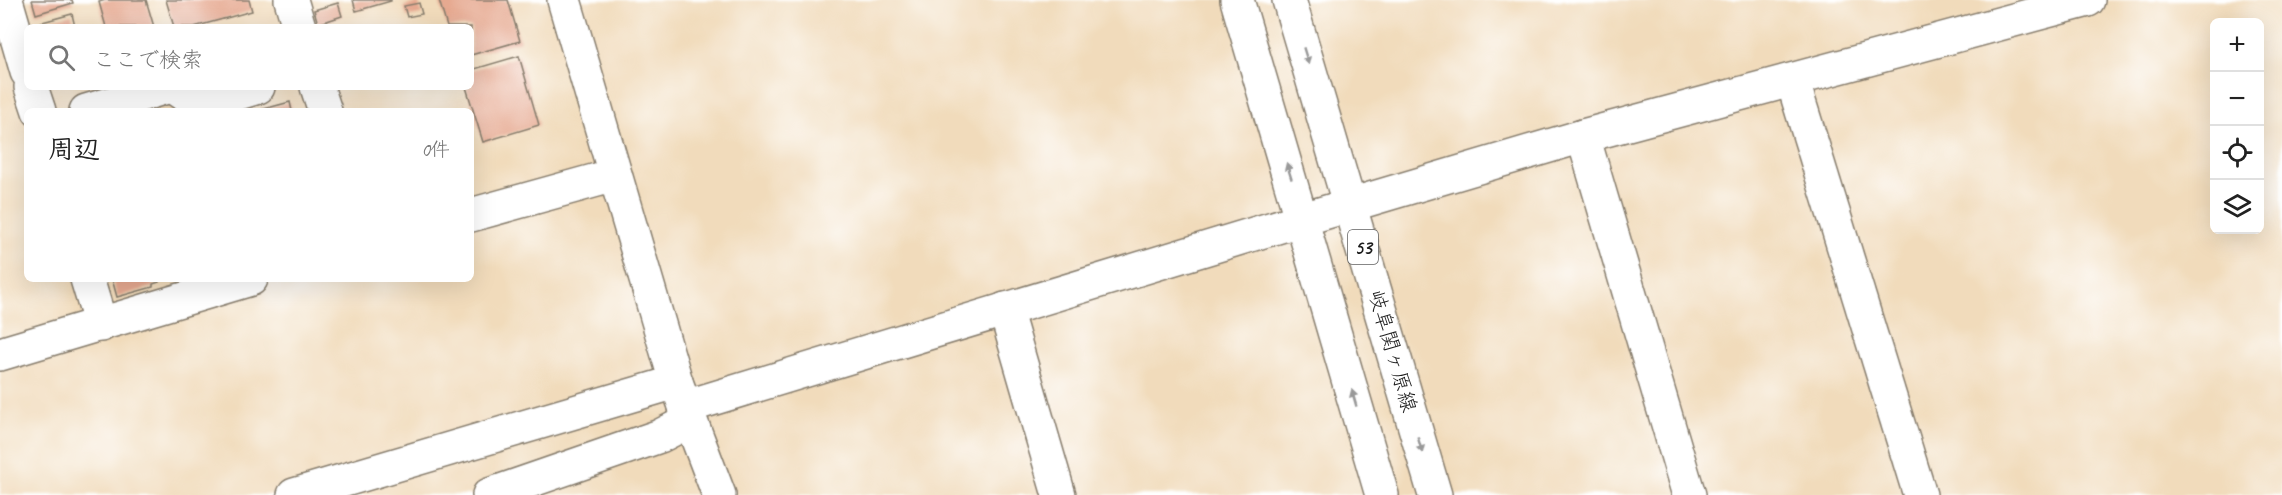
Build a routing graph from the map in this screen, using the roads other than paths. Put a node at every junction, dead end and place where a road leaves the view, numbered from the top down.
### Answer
1 (6, 0) edge
2 (291, 0) edge
3 (564, 0) edge
4 (1237, 0) edge
5 (1289, 0) edge
6 (2088, 0) edge
7 (298, 24) edge
8 (24, 62) edge
9 (1793, 82) junction
10 (33, 90) edge
11 (156, 90) edge
12 (177, 90) edge
13 (248, 90) edge
14 (318, 90) edge
15 (38, 108) edge
16 (96, 108) edge
17 (324, 108) edge
18 (1583, 136) junction
19 (615, 175) junction
20 (1351, 204) junction
21 (474, 214) edge
22 (1303, 219) junction
23 (88, 282) edge
24 (241, 282) edge
25 (1005, 309) junction
26 (100, 325) junction
27 (0, 354) edge
28 (683, 403) junction
29 (294, 495) edge
30 (489, 495) edge
31 (718, 495) edge
32 (1059, 495) edge
33 (1382, 495) edge
34 (1435, 495) edge
35 (1689, 495) edge
36 (1920, 495) edge

1 - 8 street
2 - 7 street
3 - 19 street
22 -> 4 street, 53
5 -> 20 street, 岐阜関ヶ原線 / 53
6 - 9 street
9 - 18 street
9 - 36 street
10 - 15 street
11 - 16 street
12 - 13 street
14 - 17 street
18 - 20 street
18 - 35 street
19 - 21 street
19 - 28 street
20 - 22 street
20 -> 34 street, 岐阜関ヶ原線 / 53
22 - 25 street
33 -> 22 street, 53
23 - 26 street
24 - 26 street
25 - 28 street
25 - 32 street
26 - 27 street
28 - 29 street
28 - 30 street
28 - 31 street

